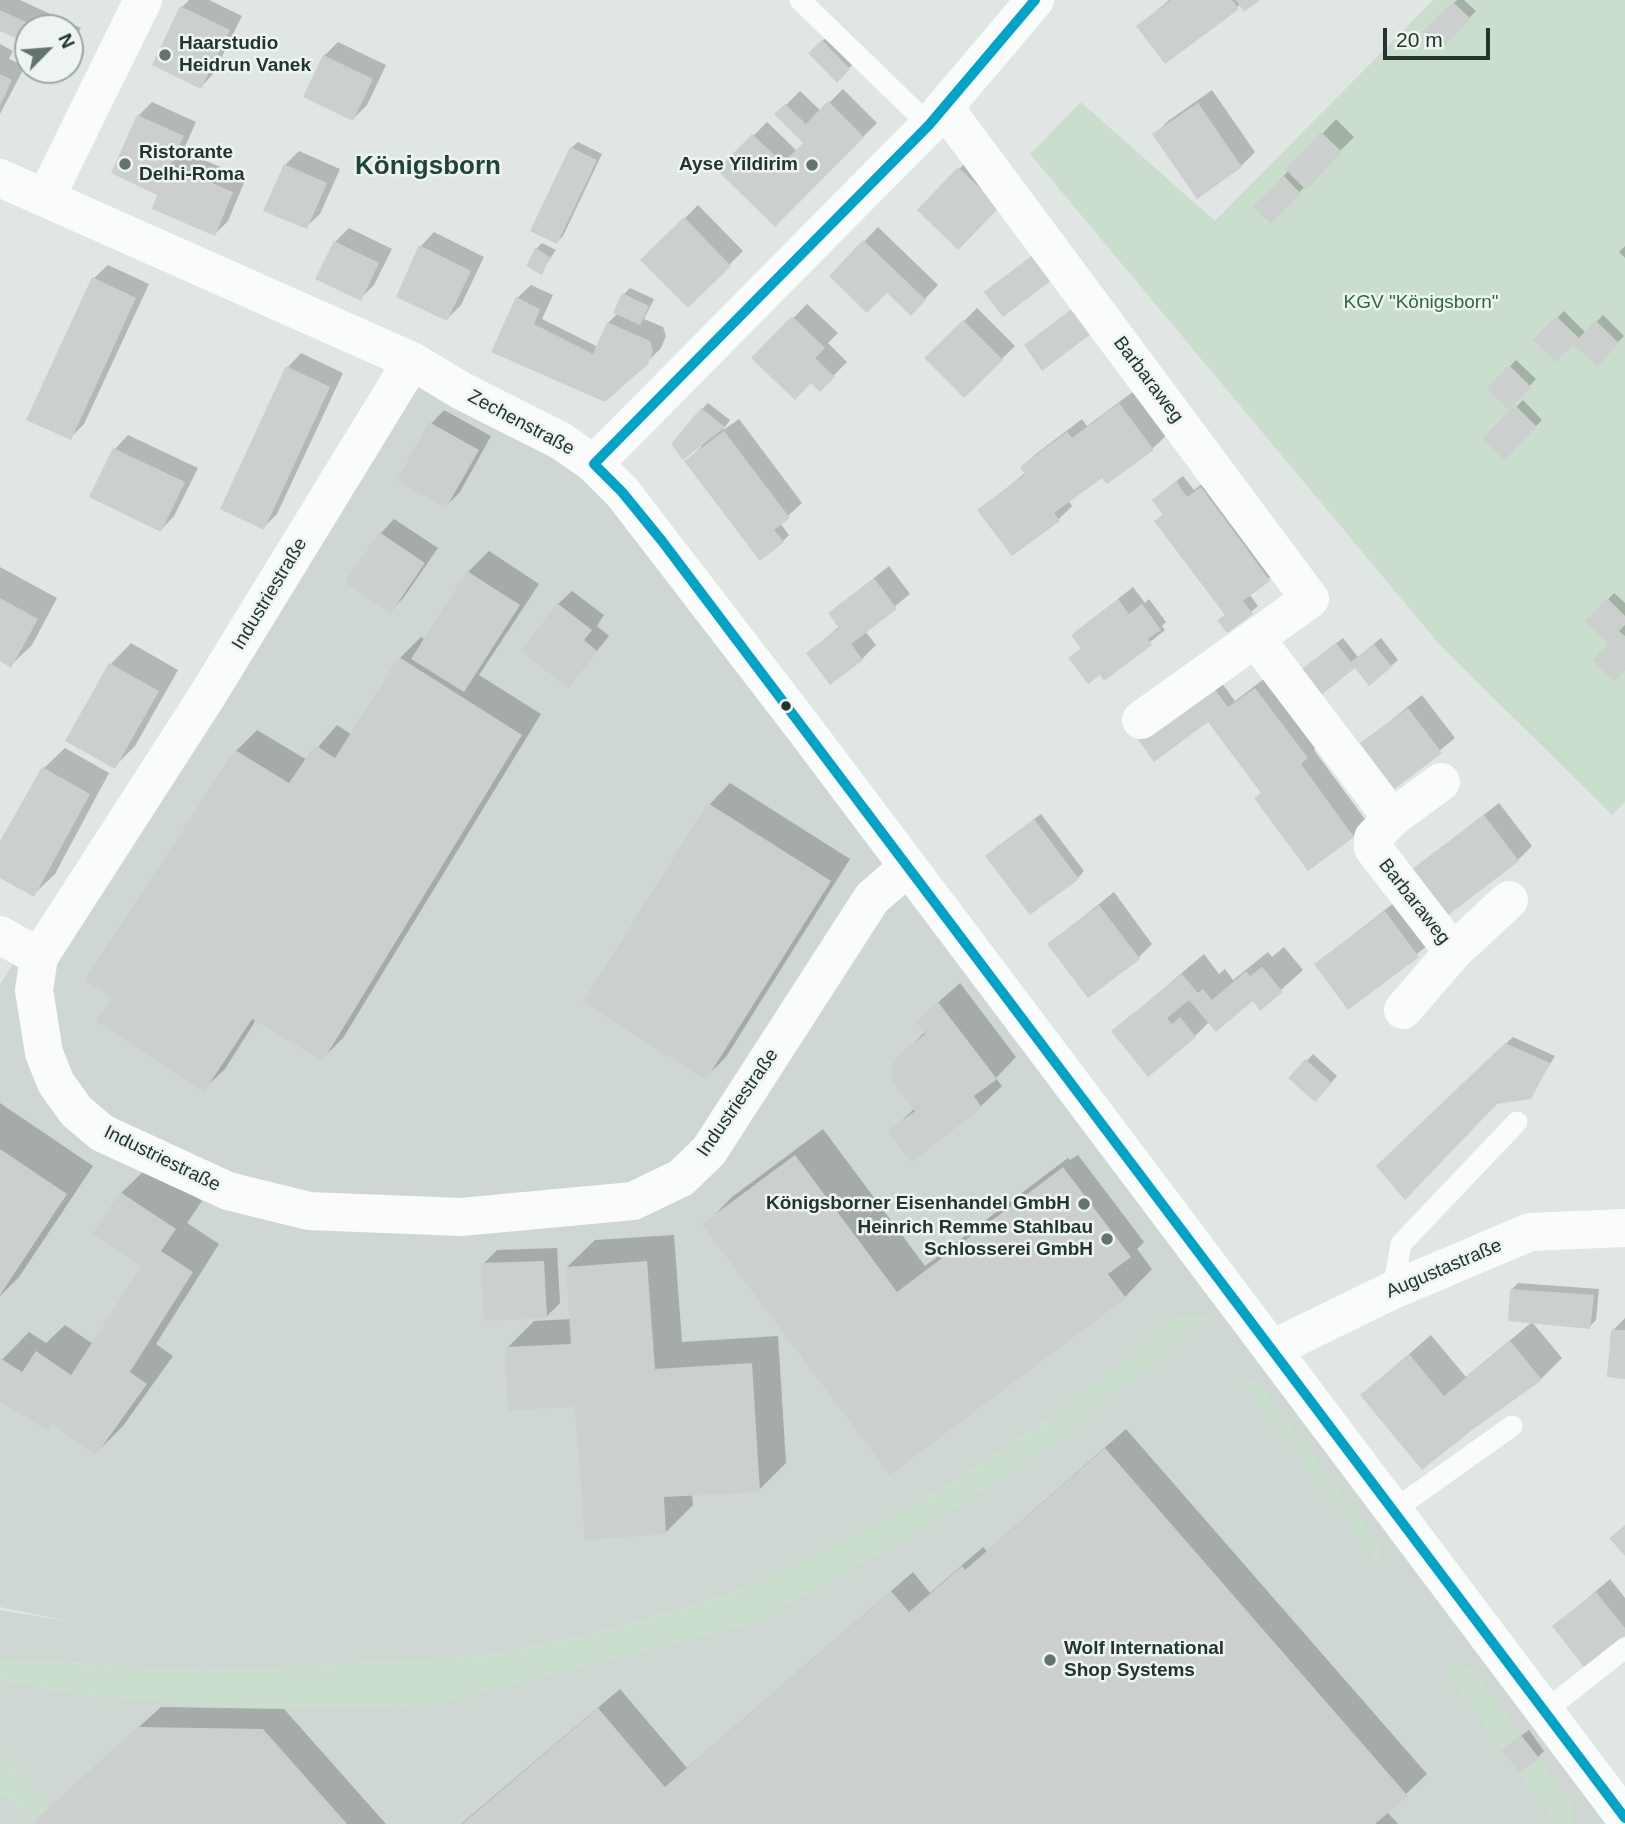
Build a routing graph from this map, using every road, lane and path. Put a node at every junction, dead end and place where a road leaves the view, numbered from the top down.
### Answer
1 (143, 0) edge
2 (800, 0) edge
3 (1035, 0) edge
4 (937, 116) junction
5 (0, 178) edge
6 (46, 197) junction
7 (412, 361) junction
8 (594, 464) junction
9 (1256, 639) junction
10 (1141, 720) dead end
11 (1441, 782) dead end
12 (1392, 818) junction
13 (908, 867) junction
14 (1509, 900) dead end
15 (0, 935) edge
16 (1453, 952) junction
17 (39, 957) junction
18 (1403, 1010) dead end
19 (1517, 1122) dead end
20 (1625, 1228) edge
21 (1393, 1290) junction
22 (1272, 1349) junction
23 (1512, 1426) dead end
24 (1394, 1510) junction
25 (1625, 1648) edge
26 (1545, 1711) junction
27 (1625, 1818) edge

1 - 6 street
2 - 4 lane
3 - 4 street
4 - 8 street
4 - 9 street, Barbaraweg
5 - 6 street, Zechenstraße
6 - 7 street, Zechenstraße
7 - 8 street, Zechenstraße
7 - 17 street, Industriestraße
8 - 13 street, Zechenstraße
9 - 10 street, Barbaraweg
9 - 12 street
11 - 12 street, Barbaraweg
12 - 16 street, Barbaraweg
13 - 17 street, Industriestraße
13 - 22 street, Zechenstraße
14 - 16 street, Barbaraweg
15 - 17 street
16 - 18 street, Barbaraweg
19 - 21 lane
20 - 21 street, Augustastraße
21 - 22 street, Augustastraße
22 - 24 street, Zechenstraße
23 - 24 lane
24 - 26 street, Zechenstraße
25 - 26 lane
26 - 27 street, Zechenstraße

